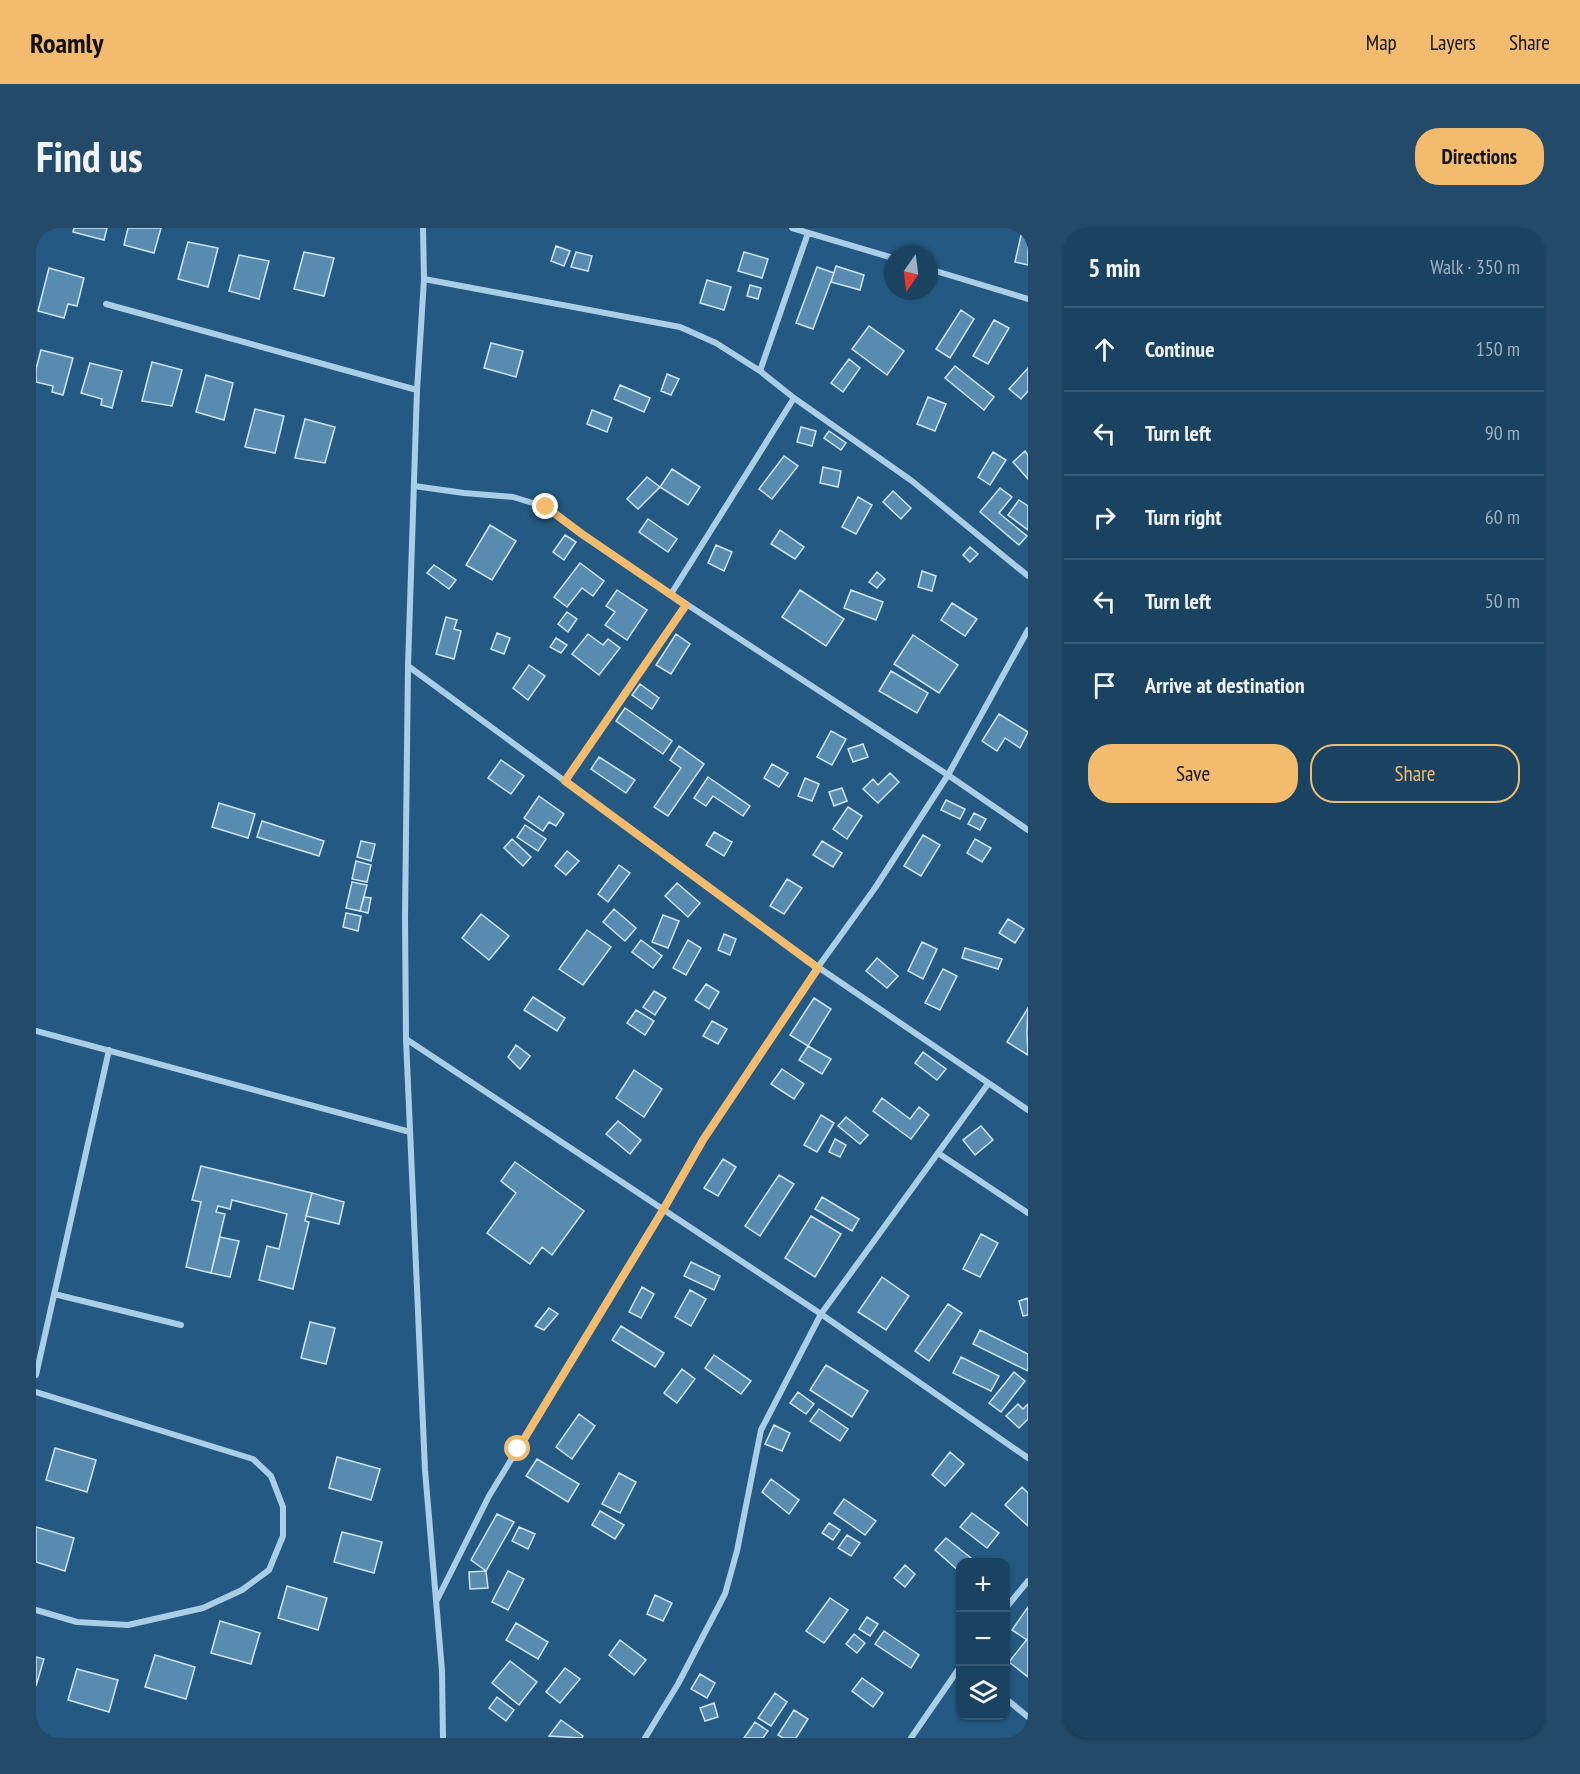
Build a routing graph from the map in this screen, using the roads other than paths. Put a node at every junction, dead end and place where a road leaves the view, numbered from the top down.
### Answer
1 (423, 228) edge
2 (792, 228) edge
3 (808, 233) junction
4 (884, 255) edge
5 (938, 272) edge
6 (424, 279) junction
7 (1028, 299) edge
8 (106, 304) dead end
9 (760, 371) junction
10 (417, 390) junction
11 (794, 398) junction
12 (414, 486) junction
13 (1028, 576) edge
14 (671, 594) junction
15 (686, 605) junction
16 (1028, 630) edge
17 (408, 666) junction
18 (948, 775) junction
19 (565, 781) junction
20 (1028, 831) edge
21 (818, 968) junction
22 (36, 1031) edge
23 (406, 1039) junction
24 (108, 1050) junction
25 (988, 1084) junction
26 (1028, 1110) edge
27 (410, 1132) junction
28 (938, 1153) junction
29 (663, 1210) junction
30 (1028, 1213) edge
31 (54, 1294) junction
32 (821, 1314) junction
33 (181, 1324) dead end
34 (36, 1375) edge
35 (36, 1392) edge
36 (1028, 1458) edge
37 (1028, 1581) edge
38 (437, 1601) junction
39 (1010, 1603) edge
40 (36, 1610) edge
41 (956, 1673) edge
42 (1010, 1702) edge
43 (1028, 1717) edge
44 (443, 1738) edge
45 (645, 1738) edge
46 (911, 1738) edge

1 - 6 street
2 - 3 street
3 - 4 street
3 - 9 street
5 - 7 street
6 - 9 street
6 - 10 street
8 - 10 street
9 - 11 street
10 - 12 street
11 - 13 street
11 - 14 street
12 - 14 street
12 - 17 street
14 - 15 street
15 - 18 street
15 - 19 street
16 - 18 street
17 - 19 street
17 - 23 street
18 - 20 street
18 - 21 street
19 - 21 street
21 - 25 street
21 - 29 street
22 - 24 street
23 - 27 street
23 - 29 street
24 - 27 street
24 - 31 street
25 - 26 street
25 - 28 street
27 - 38 street
28 - 30 street
28 - 32 street
29 - 32 street
29 - 38 street
31 - 33 street
31 - 34 street
32 - 36 street
32 - 45 street
35 - 40 street
37 - 39 street
38 - 44 street
41 - 46 street
42 - 43 street

